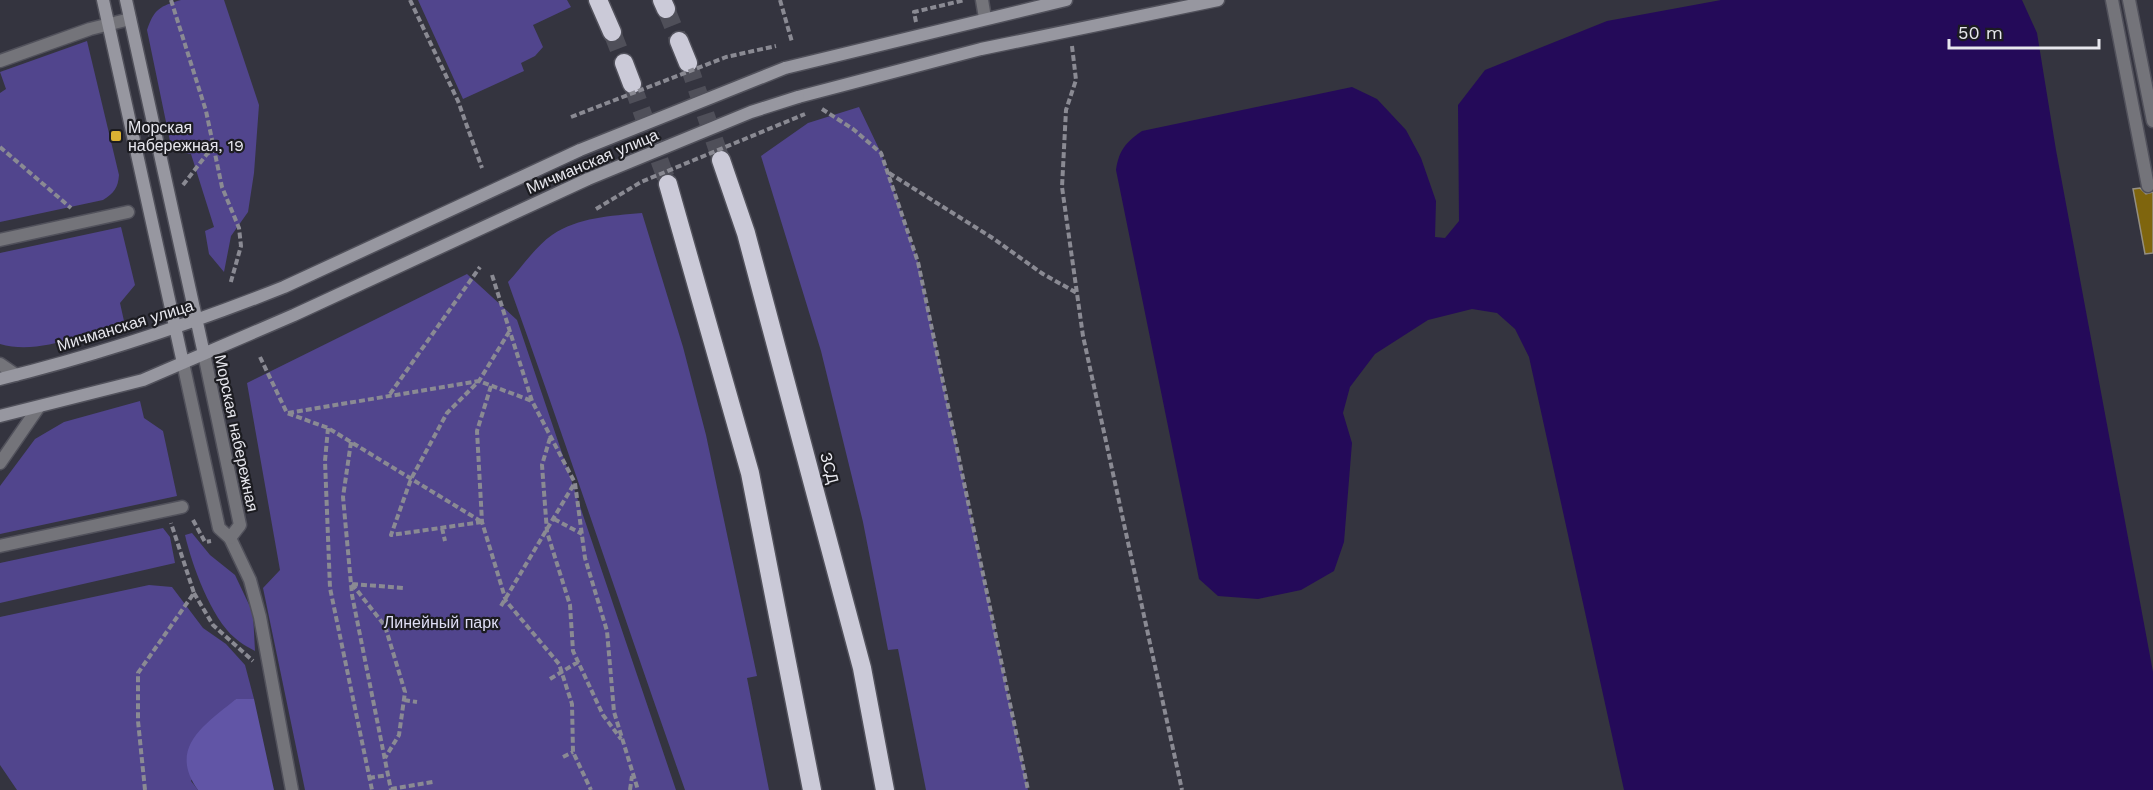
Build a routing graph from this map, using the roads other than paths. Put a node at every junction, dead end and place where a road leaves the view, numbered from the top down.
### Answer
1 (103, 0) edge
2 (126, 0) edge
3 (598, 0) edge
4 (981, 0) edge
5 (1066, 0) edge
6 (1218, 0) edge
7 (2112, 0) edge
8 (2129, 0) edge
9 (985, 18) junction
10 (130, 19) junction
11 (108, 24) junction
12 (612, 32) tunnel mouth
13 (679, 40) tunnel mouth
14 (0, 61) edge
15 (624, 63) tunnel mouth
16 (688, 63) tunnel mouth
17 (632, 84) tunnel mouth
18 (2153, 121) edge
19 (722, 159) tunnel mouth
20 (668, 184) tunnel mouth
21 (2148, 186) dead end
22 (128, 212) dead end
23 (0, 240) edge
24 (196, 321) junction
25 (176, 328) junction
26 (204, 354) junction
27 (183, 363) junction
28 (0, 364) edge
29 (16, 375) junction
30 (0, 379) edge
31 (38, 408) junction
32 (0, 416) edge
33 (0, 462) edge
34 (182, 507) dead end
35 (230, 538) junction
36 (0, 546) edge
37 (292, 790) edge
38 (812, 790) edge
39 (885, 790) edge

1 - 11 main road
2 - 10 main road, Морская набережная
3 - 12 highway
4 - 9 street
5 - 9 main road, Мичманская улица
6 - 26 main road, Мичманская улица, bridge
7 - 21 street
8 - 18 street
9 - 24 main road, Мичманская улица, bridge
10 - 11 street
10 - 24 main road, Морская набережная
11 - 14 street
11 - 25 main road
13 - 16 highway
15 - 17 highway
19 - 39 highway, ЗСД
20 - 38 highway
22 - 23 street
24 - 25 main road, Мичманская улица
24 - 26 main road, Морская набережная
25 - 27 main road
25 - 29 main road, Мичманская улица
26 - 27 main road, Мичманская улица
26 - 35 street, Морская набережная
27 - 31 main road, Мичманская улица
27 - 35 street
28 - 29 street
29 - 30 main road, Мичманская улица
31 - 32 main road, Мичманская улица
31 - 33 street
34 - 36 street
35 - 37 street

